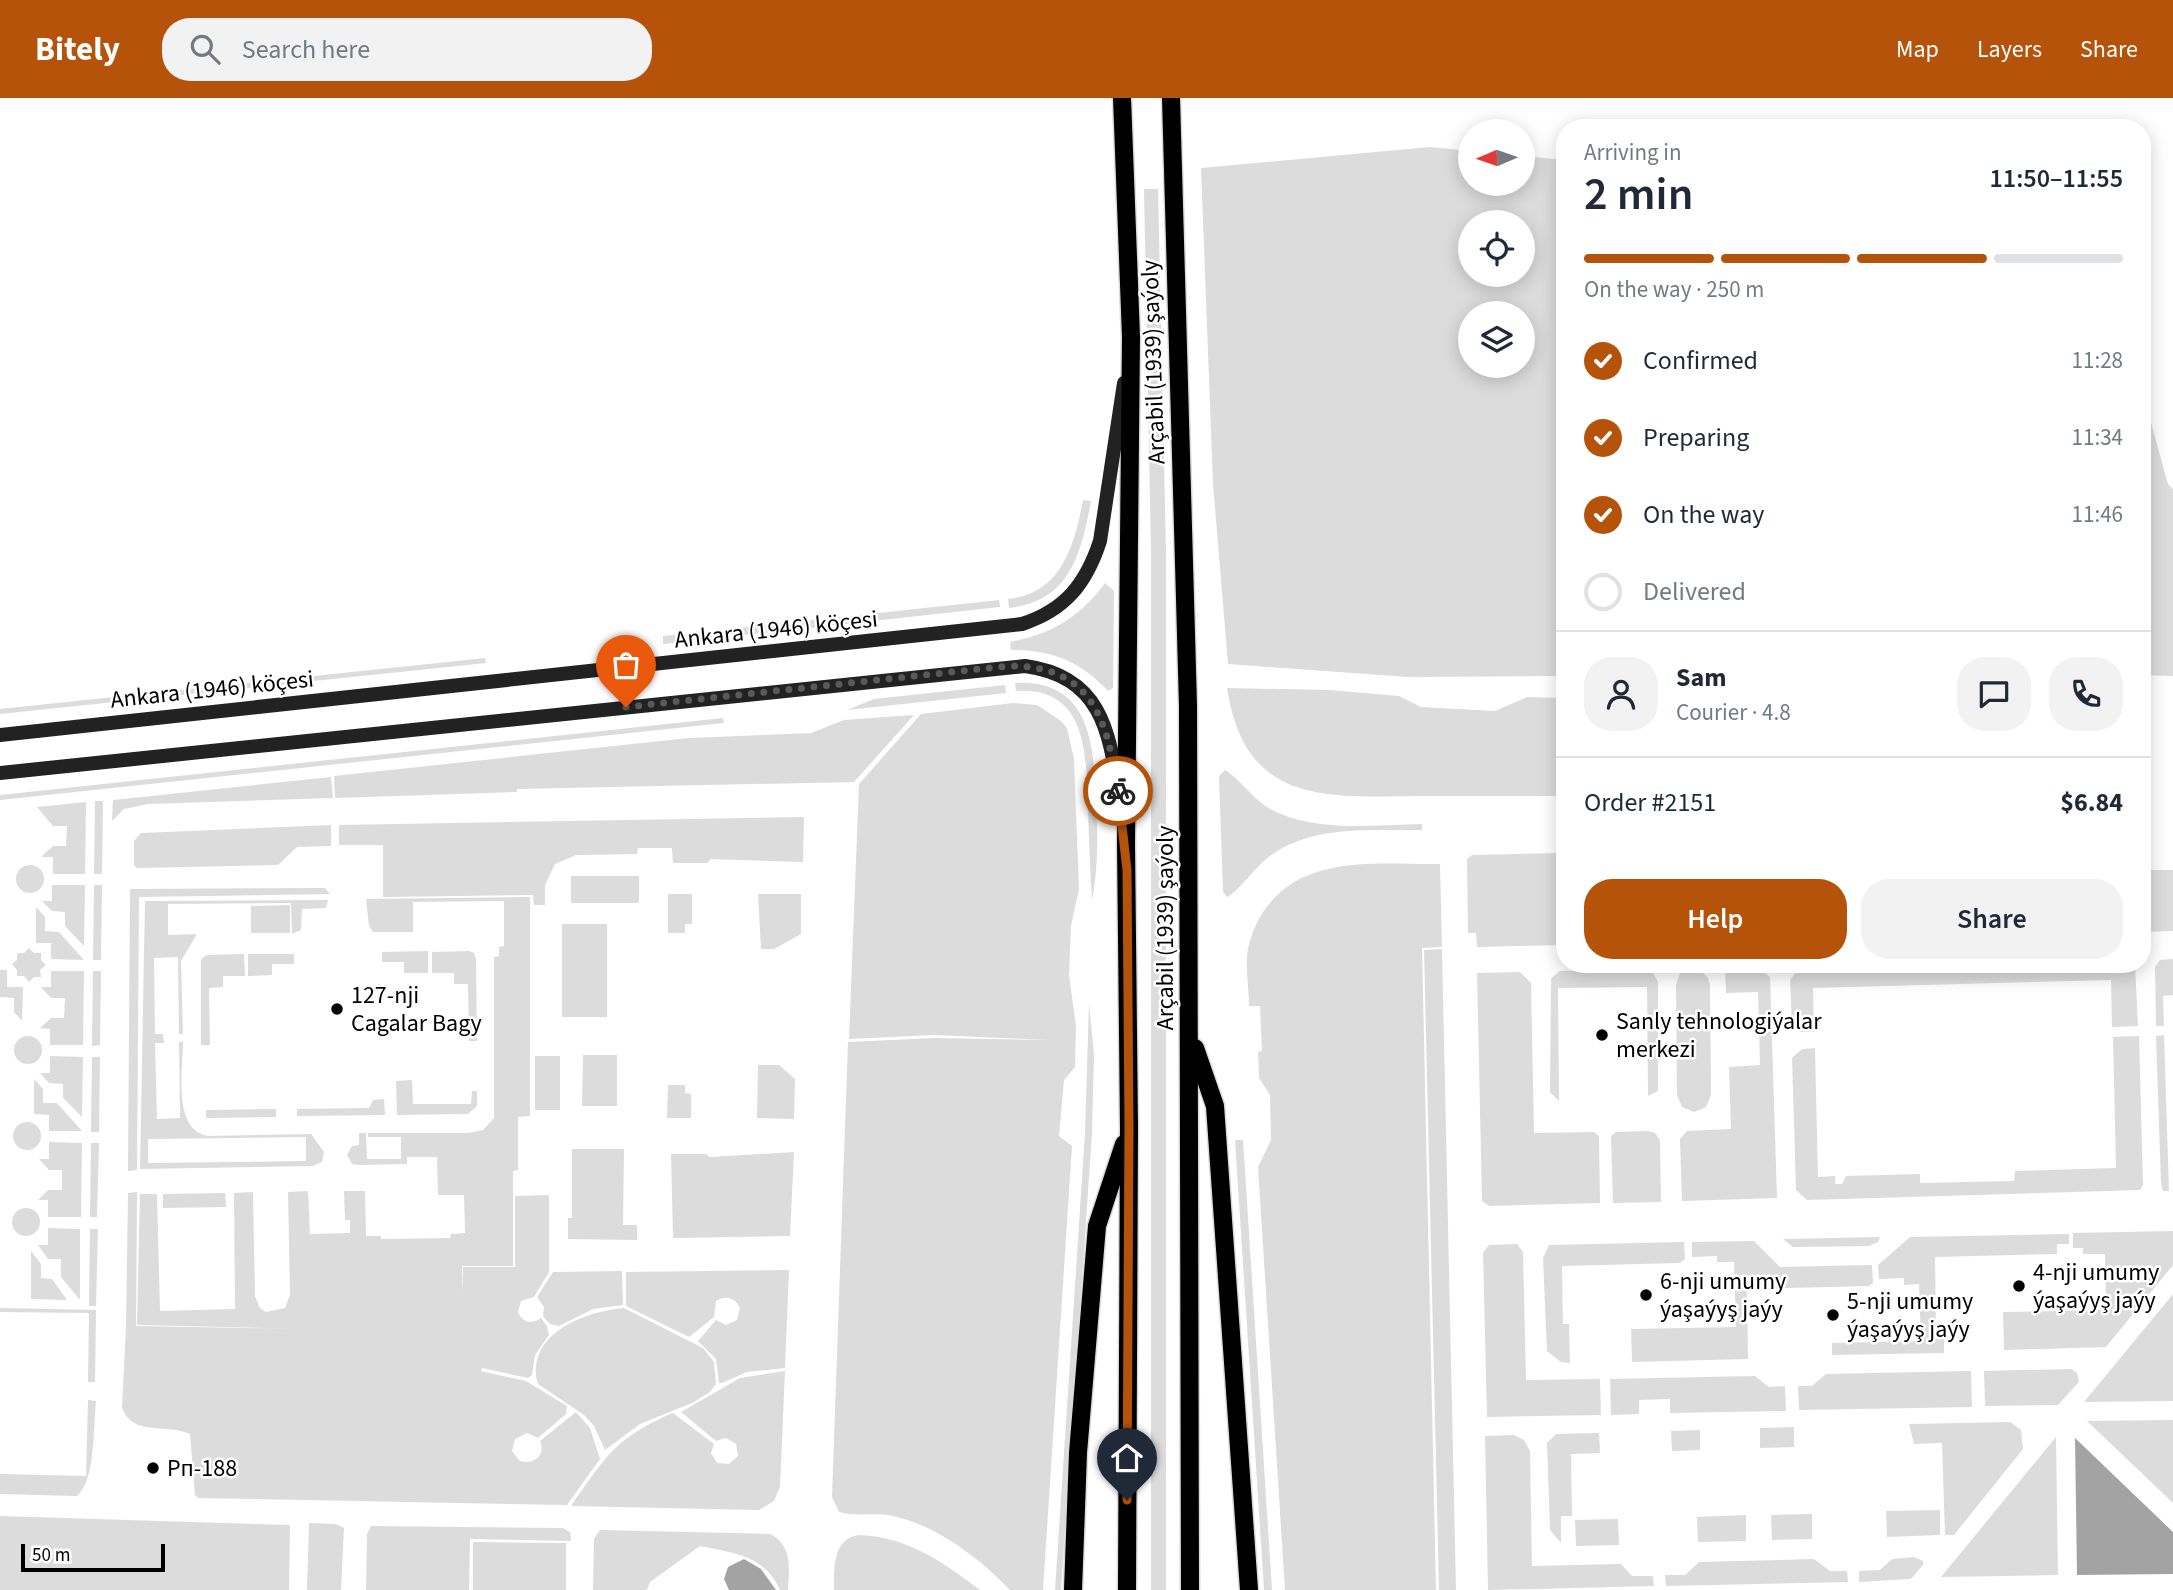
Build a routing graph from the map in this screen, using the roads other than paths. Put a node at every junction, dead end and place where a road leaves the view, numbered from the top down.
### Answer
1 (1122, 98) edge
2 (1171, 98) edge
3 (1131, 337) junction
4 (0, 734) edge
5 (0, 774) edge
6 (1126, 844) junction
7 (1190, 1033) junction
8 (1129, 1127) junction
9 (1073, 1590) edge
10 (1127, 1590) edge
11 (1190, 1590) edge
12 (1249, 1590) edge

1 - 3 main road, Arçabil (1939) şaýoly
2 - 7 main road, Arçabil (1939) şaýoly
3 - 4 main road, Ankara (1946) köçesi
3 - 6 main road, Arçabil (1939) şaýoly
5 - 6 main road
6 - 8 main road, Arçabil (1939) şaýoly
7 - 11 main road, Arçabil (1939) şaýoly
7 - 12 main road
8 - 9 main road
8 - 10 main road, Arçabil (1939) şaýoly

